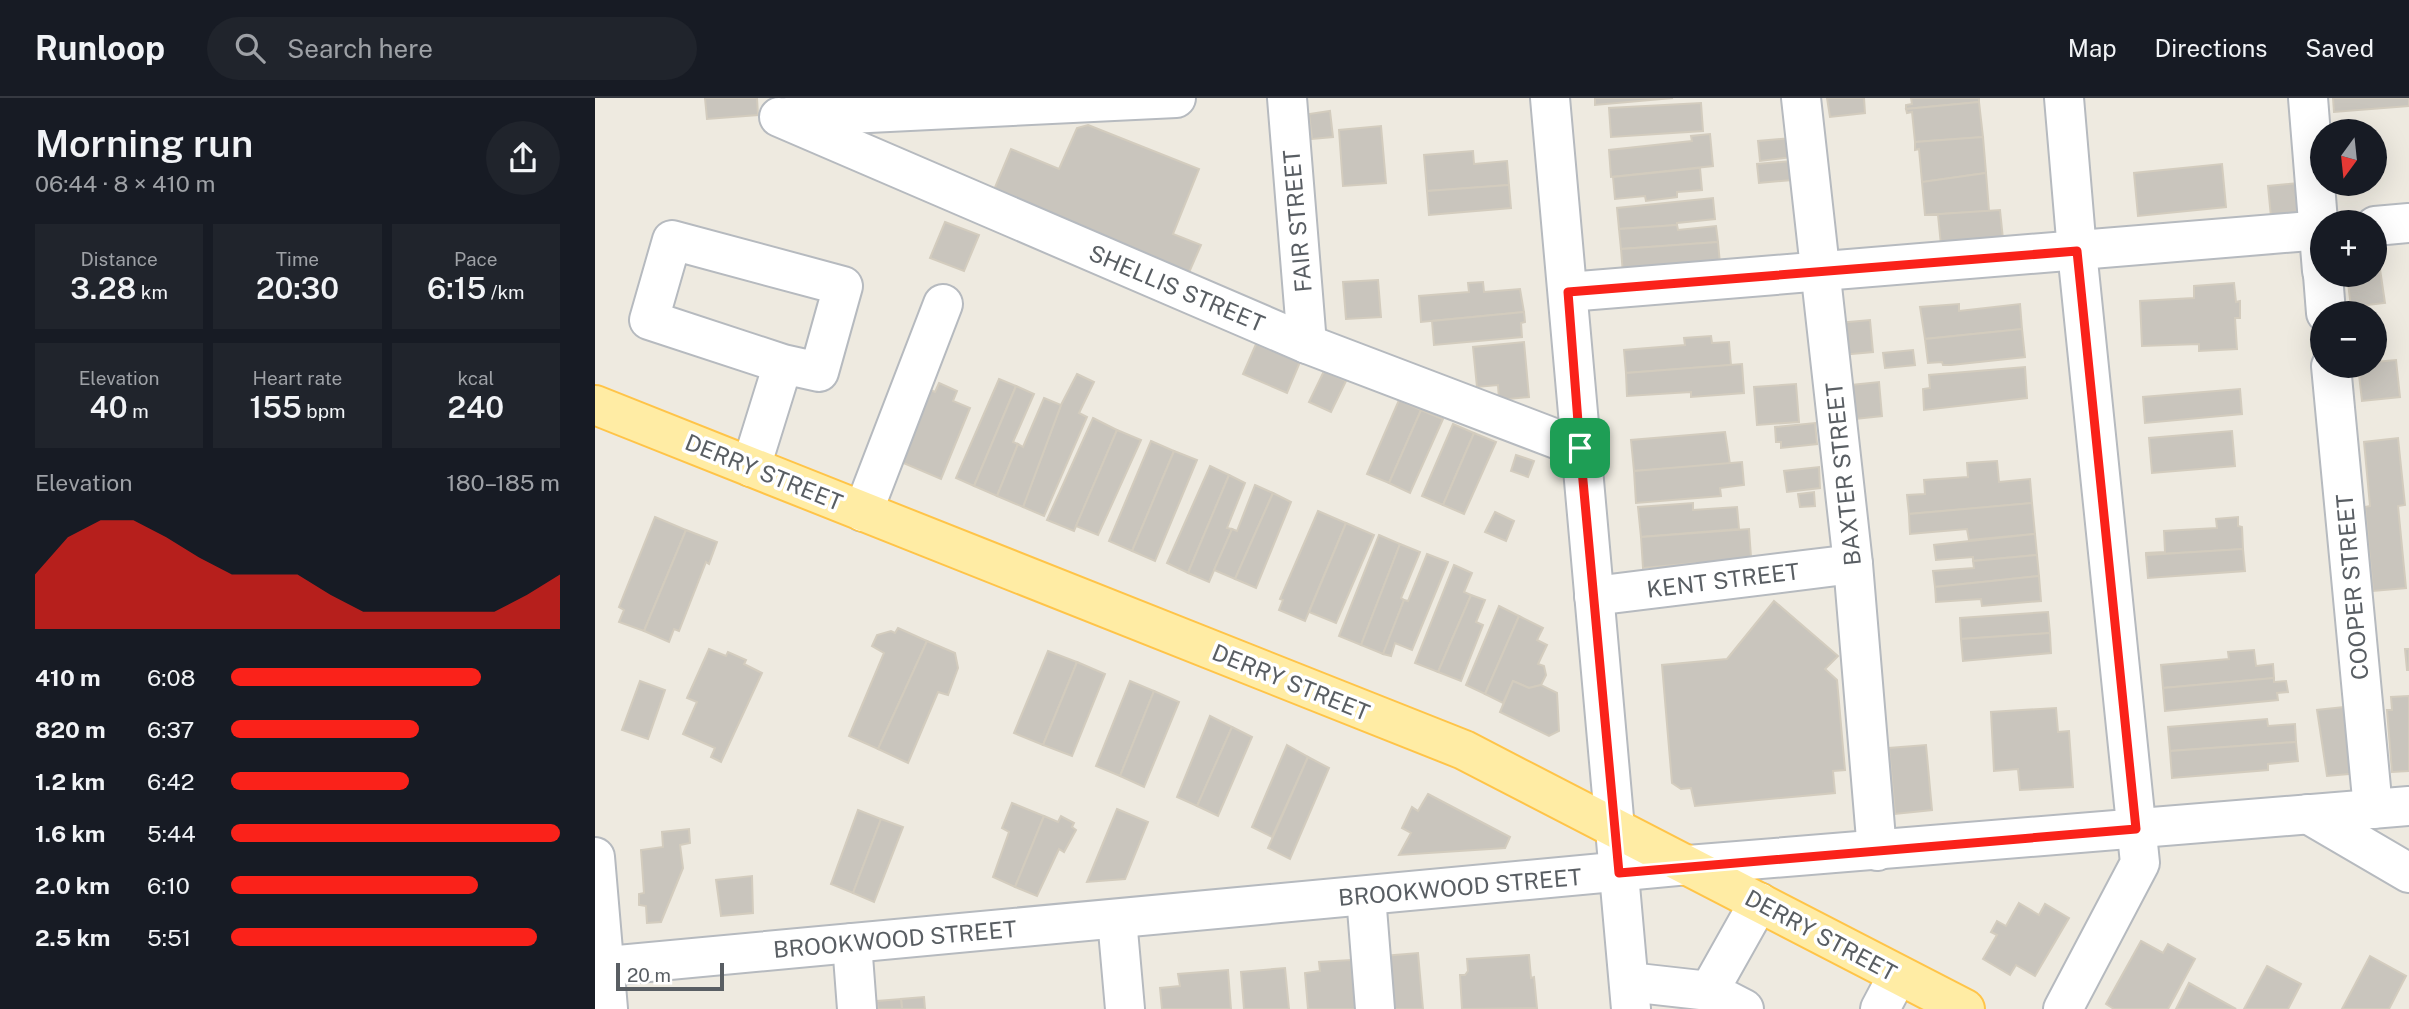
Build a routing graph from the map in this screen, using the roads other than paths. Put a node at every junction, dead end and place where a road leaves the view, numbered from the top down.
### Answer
1 (1176, 98) edge
2 (1287, 98) edge
3 (1550, 98) edge
4 (1801, 98) edge
5 (2064, 98) edge
6 (2308, 98) edge
7 (778, 107) edge
8 (2318, 210) edge
9 (2409, 223) edge
10 (2387, 225) edge
11 (2310, 231) edge
12 (2077, 251) junction
13 (1820, 272) junction
14 (1568, 292) junction
15 (943, 304) dead end
16 (1307, 344) junction
17 (783, 364) junction
18 (2333, 378) edge
19 (595, 405) edge
20 (1580, 448) junction
21 (751, 467) junction
22 (863, 512) junction
23 (1853, 564) junction
24 (1594, 596) junction
25 (2391, 807) edge
26 (2308, 814) junction
27 (1614, 827) junction
28 (2136, 829) junction
29 (1877, 851) junction
30 (595, 857) edge
31 (1688, 865) junction
32 (1619, 873) junction
33 (2409, 873) edge
34 (1366, 896) junction
35 (1759, 902) junction
36 (1117, 919) junction
37 (852, 943) junction
38 (600, 966) edge
39 (1898, 975) junction
40 (1709, 991) junction
41 (1630, 996) edge
42 (608, 1009) edge
43 (857, 1009) edge
44 (1125, 1009) edge
45 (1375, 1009) edge
46 (1744, 1009) edge
47 (1880, 1009) edge
48 (1965, 1009) edge
49 (2063, 1009) edge

1 - 7 street
2 - 16 street, FAIR STREET
3 - 14 street
4 - 13 street, BAXTER STREET
5 - 12 street
6 - 8 street
7 - 16 street, SHELLIS STREET
9 - 10 street
11 - 12 street
12 - 13 street
12 - 28 street
13 - 14 street
13 - 23 street, BAXTER STREET
14 - 20 street
15 - 22 street
16 - 20 street, SHELLIS STREET
17 - 17 street
17 - 21 street
18 - 25 street, COOPER STREET
19 - 21 main road, DERRY STREET
20 - 24 street
21 - 22 main road, DERRY STREET
22 - 27 main road, DERRY STREET
23 - 24 street, KENT STREET
23 - 29 street, BAXTER STREET
24 - 27 street
25 - 26 street, BROOKWOOD STREET
26 - 28 street, BROOKWOOD STREET
26 - 33 street
27 - 31 main road, DERRY STREET
27 - 32 street
28 - 29 street, BROOKWOOD STREET
28 - 49 street
29 - 31 street, BROOKWOOD STREET
30 - 38 street
31 - 32 street, BROOKWOOD STREET
31 - 35 main road, DERRY STREET
32 - 34 street, BROOKWOOD STREET
32 - 41 street
34 - 36 street, BROOKWOOD STREET
34 - 45 street
35 - 39 main road, DERRY STREET
35 - 40 street
36 - 37 street, BROOKWOOD STREET
36 - 44 street
37 - 38 street, BROOKWOOD STREET
37 - 43 street
38 - 42 street
39 - 47 street
39 - 48 main road, DERRY STREET
40 - 41 street
40 - 46 street

